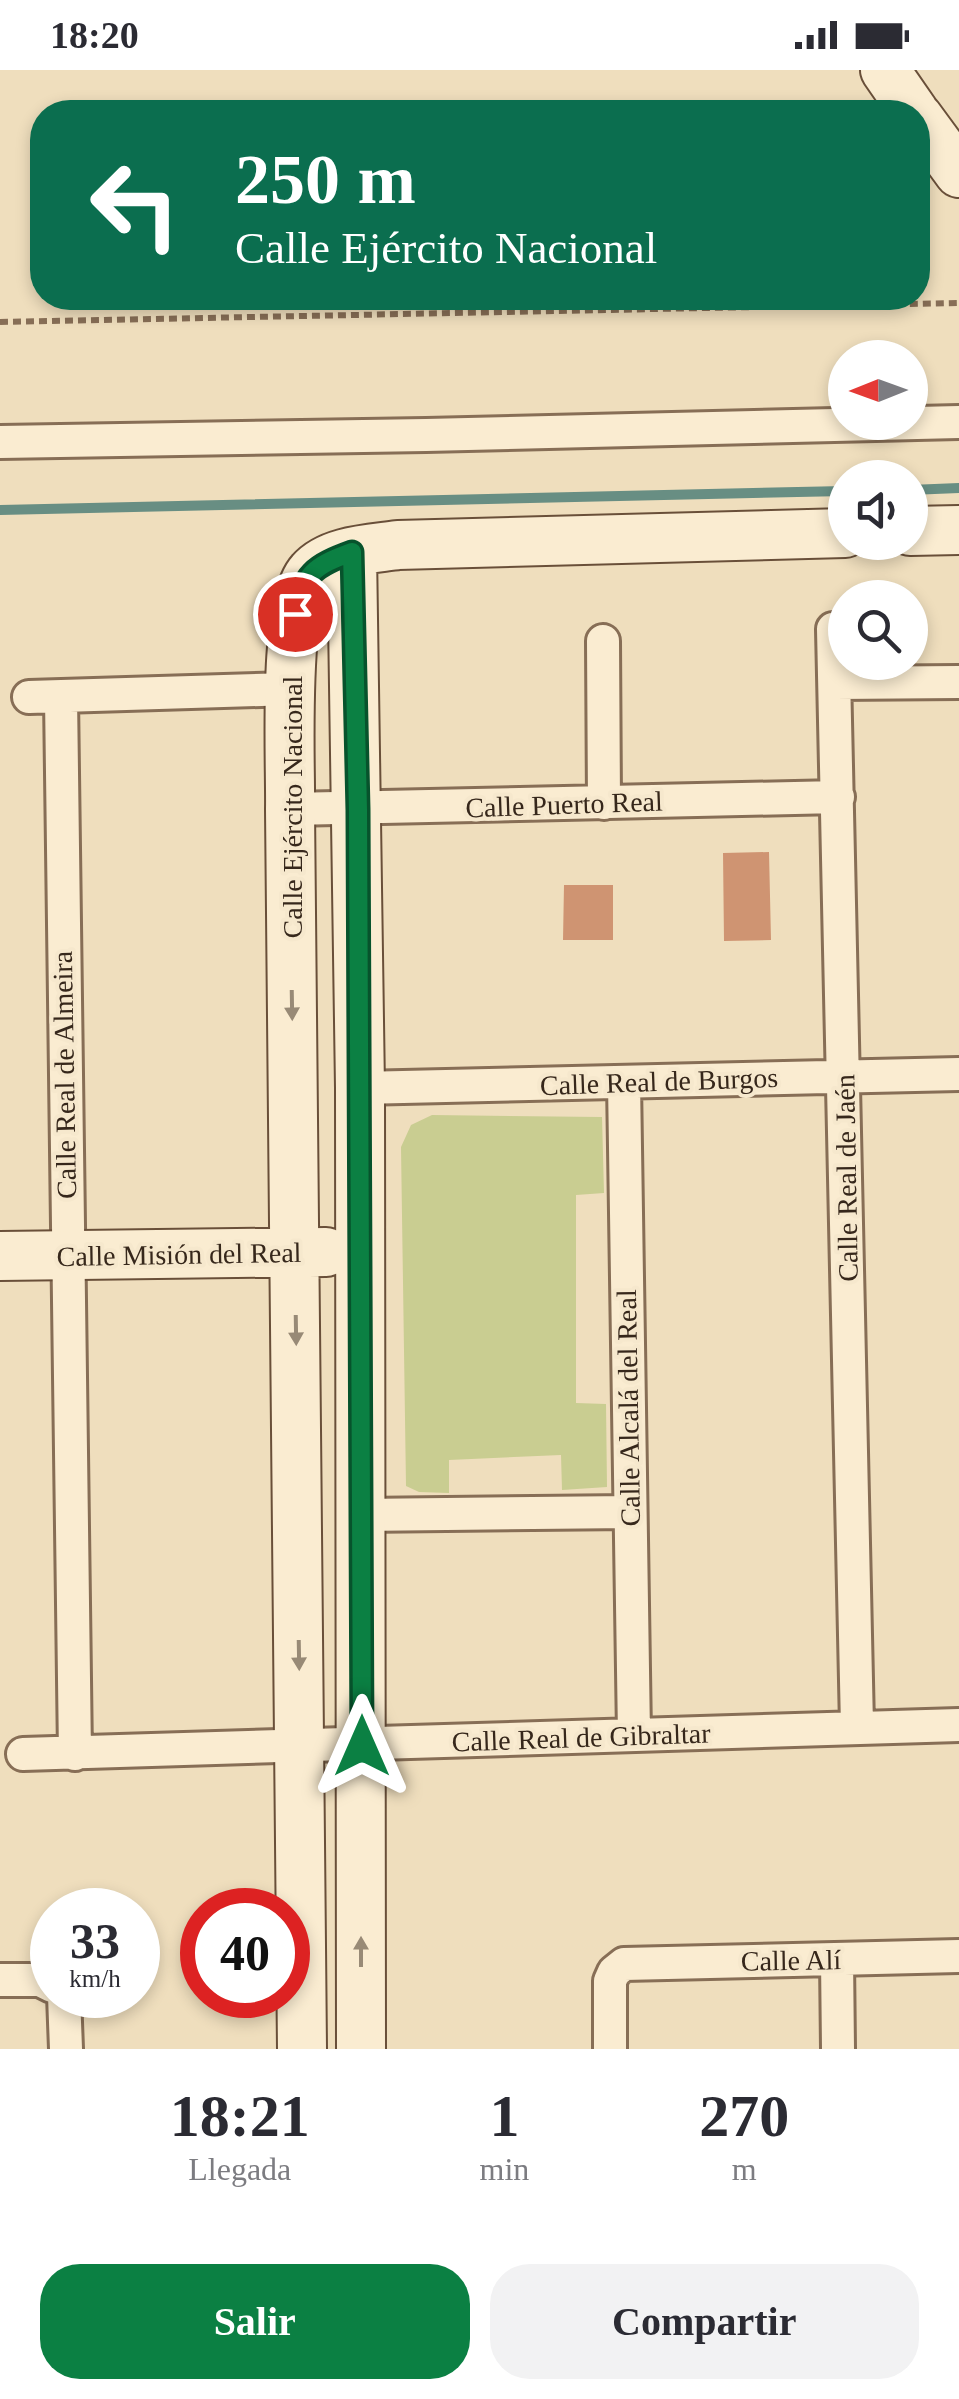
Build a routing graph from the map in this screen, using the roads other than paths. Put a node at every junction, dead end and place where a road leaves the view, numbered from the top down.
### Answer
1 (885, 70) edge
2 (908, 100) edge
3 (959, 422) edge
4 (0, 442) edge
5 (959, 530) edge
6 (928, 531) edge
7 (828, 533) edge
8 (352, 552) junction
9 (603, 642) dead end
10 (836, 680) edge
11 (959, 682) edge
12 (836, 683) junction
13 (291, 689) junction
14 (838, 797) junction
15 (604, 803) junction
16 (290, 809) junction
17 (358, 810) junction
18 (959, 1074) edge
19 (844, 1076) junction
20 (624, 1082) junction
21 (360, 1088) junction
22 (295, 1252) junction
23 (358, 1252) junction
24 (0, 1256) edge
25 (66, 1256) junction
26 (630, 1512) junction
27 (361, 1515) junction
28 (959, 1724) edge
29 (858, 1726) junction
30 (634, 1735) junction
31 (300, 1746) junction
32 (362, 1746) junction
33 (23, 1754) dead end
34 (75, 1754) junction
35 (959, 1956) edge
36 (836, 1959) junction
37 (0, 1980) edge
38 (30, 1980) edge
39 (63, 2018) edge
40 (66, 2049) edge
41 (302, 2049) edge
42 (360, 2049) edge
43 (610, 2049) edge
44 (838, 2049) edge

1 - 2 street
3 - 4 street
5 - 6 street
7 - 8 street
8 - 13 street, Calle Ejército Nacional
8 - 17 street
9 - 15 street
10 - 12 street, Calle Real de Jaén
11 - 12 street
12 - 14 street, Calle Real de Jaén
13 - 16 street, Calle Ejército Nacional
13 - 25 street, Calle Real de Almeira
14 - 15 street, Calle Puerto Real
14 - 19 street, Calle Real de Jaén
15 - 17 street, Calle Puerto Real
16 - 17 street, Calle Puerto Real
16 -> 22 street, Calle Ejército Nacional
17 - 21 street
18 - 19 street, Calle Real de Burgos
19 - 20 street, Calle Real de Burgos
19 - 29 street, Calle Real de Jaén
20 - 21 street, Calle Real de Burgos
20 - 26 street, Calle Alcalá del Real
21 - 23 street
22 - 23 street, Calle Misión del Real
22 - 25 street, Calle Misión del Real
22 -> 31 street, Calle Ejército Nacional
23 - 27 street
24 - 25 street, Calle Misión del Real
25 - 34 street, Calle Real de Almeira
26 - 27 street
26 - 30 street, Calle Alcalá del Real
27 - 32 street
28 - 29 street, Calle Real de Gibraltar
29 - 30 street, Calle Real de Gibraltar
30 - 32 street, Calle Real de Gibraltar
31 - 32 street, Calle Real de Gibraltar
31 - 34 street, Calle Real de Gibraltar
31 - 41 street, Calle Ejército Nacional
42 -> 32 street
33 - 34 street, Calle Real de Gibraltar
35 - 36 street, Calle Alí
36 - 43 street, Calle Alí
36 - 44 street
37 - 38 street
39 - 40 street

